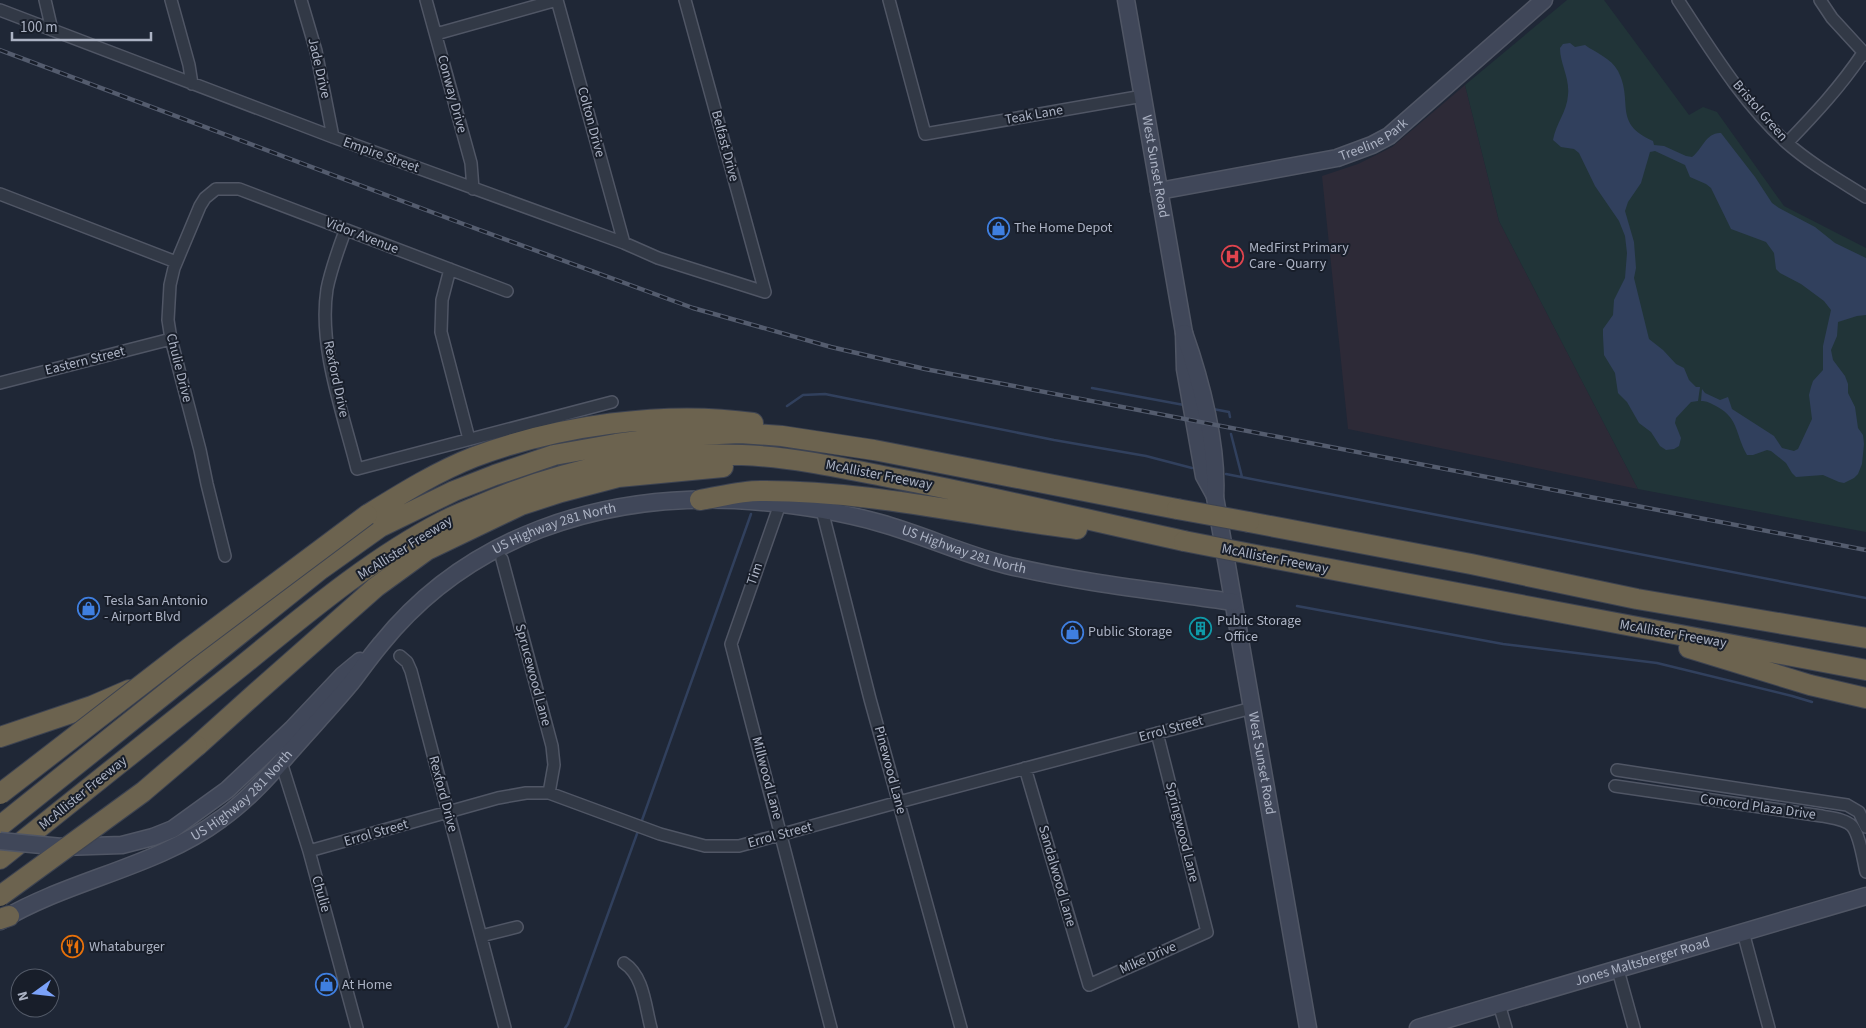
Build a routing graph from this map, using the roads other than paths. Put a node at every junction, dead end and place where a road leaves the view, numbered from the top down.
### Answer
1 (45, 0) edge
2 (171, 0) edge
3 (301, 0) edge
4 (426, 0) edge
5 (557, 0) edge
6 (685, 0) edge
7 (889, 0) edge
8 (1126, 0) edge
9 (1544, 0) edge
10 (1678, 0) edge
11 (1820, 0) edge
12 (0, 10) edge
13 (52, 30) junction
14 (436, 34) junction
15 (1865, 54) edge
16 (192, 84) junction
17 (1143, 96) junction
18 (333, 137) junction
19 (1787, 143) junction
20 (216, 188) joint
21 (473, 189) junction
22 (1159, 191) junction
23 (0, 194) edge
24 (1866, 196) edge
25 (345, 231) junction
26 (624, 244) junction
27 (176, 262) junction
28 (450, 269) junction
29 (507, 291) dead end
30 (765, 292) joint
31 (171, 339) junction
32 (0, 383) edge
33 (612, 402) dead end
34 (469, 439) junction
35 (832, 443) junction
36 (936, 486) junction
37 (700, 500) junction
38 (780, 504) junction
39 (822, 510) junction
40 (1184, 541) junction
41 (225, 556) dead end
42 (502, 559) dead end
43 (1233, 602) junction
44 (1599, 620) junction
45 (248, 628) junction
46 (1866, 638) edge
47 (382, 642) junction
48 (731, 644) joint
49 (400, 656) dead end
50 (1866, 670) edge
51 (1866, 698) edge
52 (1252, 708) junction
53 (1157, 733) junction
54 (0, 737) edge
55 (281, 762) junction
56 (1025, 768) junction
57 (1617, 770) dead end
58 (1615, 786) dead end
59 (549, 793) junction
60 (0, 794) edge
61 (899, 802) junction
62 (448, 813) junction
63 (0, 826) edge
64 (1866, 827) edge
65 (782, 835) junction
66 (0, 841) edge
67 (309, 851) junction
68 (0, 859) edge
69 (1866, 872) edge
70 (0, 896) edge
71 (1866, 896) edge
72 (3, 919) edge
73 (517, 927) dead end
74 (1207, 932) joint
75 (1743, 932) junction
76 (481, 936) junction
77 (624, 963) dead end
78 (1618, 970) junction
79 (1089, 985) joint
80 (1499, 1004) junction
81 (357, 1028) edge
82 (505, 1028) edge
83 (651, 1028) edge
84 (831, 1028) edge
85 (961, 1028) edge
86 (1308, 1028) edge
87 (1418, 1028) edge
88 (1506, 1028) edge
89 (1634, 1028) edge
90 (1769, 1028) edge

1 - 13 street
2 - 16 street
3 - 18 street, Jade Drive
4 - 14 street, Conway Drive
5 - 14 street
5 - 26 street, Colton Drive
6 - 30 street, Belfast Drive
7 - 17 street, Teak Lane
8 - 17 main road, West Sunset Road
9 - 22 main road, Treeline Park
10 - 19 street, Bristol Green
11 - 15 street
12 - 13 street, Empire Street
13 - 16 street, Empire Street
14 - 21 street, Conway Drive
15 - 19 street
16 - 18 street, Empire Street
17 - 22 main road, West Sunset Road
18 - 21 street, Empire Street
19 - 24 street, Bristol Green
20 - 25 street, Vidor Avenue
20 - 27 street, Chulie Drive
21 - 26 street, Empire Street
22 - 43 main road, West Sunset Road
23 - 27 street
25 - 28 street, Vidor Avenue
25 - 34 street, Rexford Drive
26 - 30 street, Empire Street
27 - 31 street, Chulie Drive
28 - 29 street, Vidor Avenue
28 - 34 street
31 - 32 street, Eastern Street
31 - 41 street, Chulie Drive
33 - 34 street
35 - 45 highway, McAllister Freeway
35 - 46 highway, McAllister Freeway, bridge
35 - 60 highway, bridge
36 - 40 highway, McAllister Freeway
36 - 68 highway, McAllister Freeway
36 - 70 highway, bridge
37 - 38 main road, US Highway 281 North
37 - 40 highway
37 - 47 main road, US Highway 281 North
38 - 39 main road, US Highway 281 North
38 - 48 street, Tim
39 - 43 main road, US Highway 281 North
39 - 61 street, Pinewood Lane
40 - 44 highway, McAllister Freeway, bridge
42 - 59 street, Sprucewood Lane
43 - 52 main road, West Sunset Road
44 - 50 highway, McAllister Freeway
44 - 51 highway
45 - 54 highway
45 - 63 highway, McAllister Freeway
47 - 55 main road, US Highway 281 North
47 - 66 main road, bridge
48 - 65 street, Millwood Lane
49 - 62 street, Rexford Drive
52 - 53 street, Errol Street
52 - 86 main road, West Sunset Road
53 - 56 street, Errol Street
53 - 74 street, Springwood Lane
55 - 67 street, Chulie
55 - 72 main road, US Highway 281 North
56 - 61 street, Errol Street
56 - 79 street, Sandalwood Lane
57 - 64 street, Concord Plaza Drive
58 - 69 street, Concord Plaza Drive
59 - 62 street, Errol Street
59 - 65 street, Errol Street
61 - 65 street, Errol Street
61 - 85 street, Pinewood Lane
62 - 67 street, Errol Street
62 - 76 street, Rexford Drive
65 - 84 street, Millwood Lane
67 - 81 street, Chulie
71 - 75 main road, Jones Maltsberger Road
73 - 76 street
74 - 79 street, Mike Drive
75 - 78 main road, Jones Maltsberger Road
75 - 90 street
76 - 82 street, Rexford Drive
77 - 83 street
78 - 80 main road, Jones Maltsberger Road
78 - 89 street
80 - 87 main road, Jones Maltsberger Road
80 - 88 street

